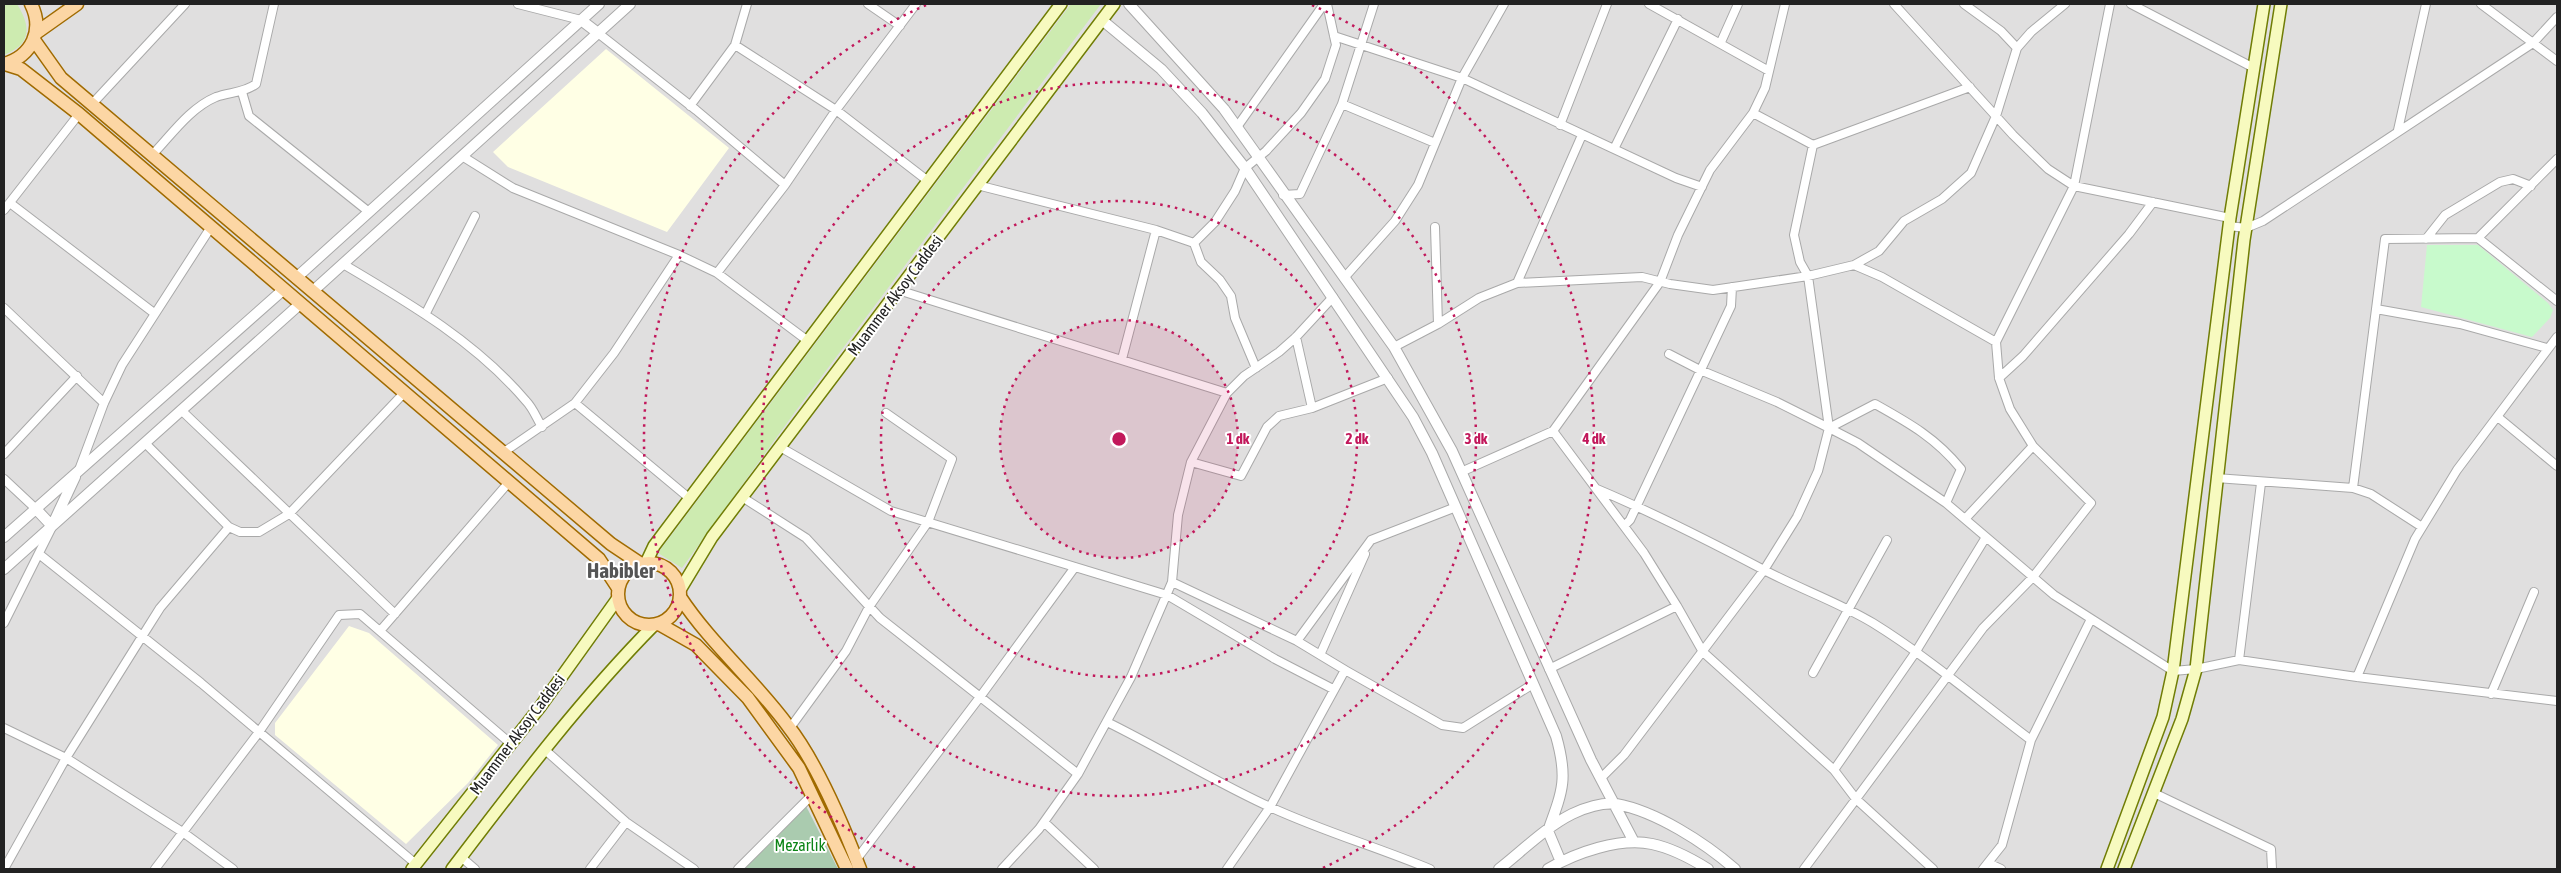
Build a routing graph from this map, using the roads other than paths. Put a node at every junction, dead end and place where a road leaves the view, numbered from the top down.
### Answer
1 (31, 4) edge
2 (77, 4) edge
3 (185, 4) edge
4 (274, 4) edge
5 (518, 4) edge
6 (599, 4) edge
7 (630, 4) edge
8 (747, 4) edge
9 (868, 4) edge
10 (916, 4) edge
11 (1114, 4) edge
12 (1129, 4) edge
13 (1325, 4) edge
14 (1374, 4) edge
15 (1504, 4) edge
16 (1607, 4) edge
17 (1649, 4) edge
18 (1738, 4) edge
19 (1785, 4) edge
20 (1894, 4) edge
21 (1964, 4) edge
22 (2065, 4) edge
23 (2110, 4) edge
24 (2131, 4) edge
25 (2264, 4) edge
26 (2281, 4) edge
27 (2426, 4) edge
28 (2481, 4) edge
29 (1055, 7) edge
30 (2557, 17) edge
31 (1678, 18) junction
32 (582, 20) junction
33 (1102, 20) junction
34 (900, 26) junction
35 (598, 33) junction
36 (1334, 36) junction
37 (35, 37) junction
38 (1721, 42) junction
39 (2533, 43) junction
40 (735, 45) junction
41 (1362, 46) junction
42 (2017, 48) junction
43 (2557, 62) edge
44 (4, 64) edge
45 (2254, 68) junction
46 (1769, 71) junction
47 (1462, 78) junction
48 (1970, 87) junction
49 (242, 92) junction
50 (93, 103) junction
51 (1342, 104) junction
52 (690, 106) junction
53 (836, 110) junction
54 (1753, 113) junction
55 (80, 114) junction
56 (1996, 116) junction
57 (1560, 125) junction
58 (1237, 127) junction
59 (2398, 130) junction
60 (1582, 135) junction
61 (1435, 143) junction
62 (1813, 145) junction
63 (1614, 149) junction
64 (153, 154) junction
65 (462, 156) junction
66 (1258, 157) junction
67 (2557, 159) edge
68 (1245, 168) junction
69 (928, 181) junction
70 (785, 185) junction
71 (977, 185) junction
72 (2074, 186) junction
73 (2531, 186) junction
74 (1702, 187) junction
75 (1284, 195) junction
76 (2153, 202) junction
77 (10, 203) junction
78 (4, 210) edge
79 (369, 212) junction
80 (476, 216) dead end
81 (2229, 222) junction
82 (211, 227) junction
83 (1435, 227) dead end
84 (2246, 228) junction
85 (1156, 230) junction
86 (2478, 238) junction
87 (2426, 239) junction
88 (1194, 243) junction
89 (679, 255) junction
90 (343, 264) junction
91 (1854, 265) junction
92 (717, 273) junction
93 (1808, 276) junction
94 (296, 278) junction
95 (1344, 278) junction
96 (1518, 282) junction
97 (1660, 282) junction
98 (1732, 287) junction
99 (283, 290) junction
100 (898, 290) junction
101 (313, 291) junction
102 (1333, 297) junction
103 (2557, 301) edge
104 (300, 304) junction
105 (4, 308) edge
106 (2376, 310) junction
107 (154, 313) junction
108 (426, 313) junction
109 (1438, 324) junction
110 (1296, 337) junction
111 (2557, 337) edge
112 (808, 341) junction
113 (1996, 342) junction
114 (1394, 347) junction
115 (2547, 348) junction
116 (1669, 354) dead end
117 (1122, 360) junction
118 (1256, 368) junction
119 (1700, 370) junction
120 (77, 376) junction
121 (1388, 378) junction
122 (1999, 378) junction
123 (404, 393) junction
124 (1227, 393) junction
125 (104, 402) junction
126 (575, 403) junction
127 (1312, 408) junction
128 (180, 410) junction
129 (886, 413) dead end
130 (2498, 418) junction
131 (542, 427) junction
132 (1829, 428) junction
133 (1553, 431) junction
134 (145, 443) junction
135 (2033, 446) junction
136 (780, 447) junction
137 (504, 452) junction
138 (4, 454) edge
139 (1191, 462) junction
140 (2557, 466) edge
141 (78, 472) junction
142 (1461, 472) junction
143 (2216, 478) junction
144 (4, 479) edge
145 (509, 482) junction
146 (2261, 483) junction
147 (2353, 488) junction
148 (1597, 489) junction
149 (742, 497) junction
150 (689, 498) junction
151 (1946, 503) junction
152 (1636, 505) junction
153 (1456, 507) junction
154 (36, 509) junction
155 (289, 514) junction
156 (1966, 519) junction
157 (928, 522) junction
158 (52, 526) junction
159 (1624, 526) junction
160 (2422, 527) junction
161 (230, 528) junction
162 (5, 533) edge
163 (1986, 537) junction
164 (1371, 540) junction
165 (1887, 540) dead end
166 (39, 554) junction
167 (644, 564) junction
168 (1075, 567) junction
169 (4, 569) edge
170 (1764, 570) junction
171 (2033, 577) junction
172 (1172, 582) junction
173 (2534, 592) dead end
174 (618, 593) junction
175 (680, 593) junction
176 (1167, 595) junction
177 (1677, 606) junction
178 (870, 607) junction
179 (1847, 609) junction
180 (395, 614) junction
181 (2091, 619) junction
182 (4, 623) edge
183 (657, 625) junction
184 (380, 631) junction
185 (143, 635) junction
186 (1297, 641) junction
187 (1704, 652) junction
188 (1915, 653) junction
189 (1320, 655) junction
190 (2240, 660) junction
191 (1549, 669) junction
192 (2196, 669) junction
193 (1345, 670) junction
194 (2173, 671) junction
195 (1813, 673) dead end
196 (1947, 677) junction
197 (2357, 678) junction
198 (1533, 684) junction
199 (1333, 689) junction
200 (2491, 694) junction
201 (980, 697) junction
202 (2557, 701) edge
203 (1107, 722) junction
204 (4, 728) edge
205 (790, 728) junction
206 (259, 732) junction
207 (2031, 740) junction
208 (511, 744) junction
209 (544, 750) junction
210 (66, 758) junction
211 (1834, 770) junction
212 (1078, 774) junction
213 (1601, 778) junction
214 (2154, 793) junction
215 (812, 795) junction
216 (1856, 799) junction
217 (1615, 804) junction
218 (1270, 807) junction
219 (626, 822) junction
220 (1044, 822) junction
221 (1548, 831) junction
222 (184, 833) junction
223 (1634, 842) junction
224 (461, 857) junction
225 (1561, 862) junction
226 (854, 866) edge
227 (1985, 866) edge
228 (414, 867) edge
229 (4, 869) edge
230 (155, 869) edge
231 (233, 869) edge
232 (452, 869) edge
233 (475, 869) edge
234 (590, 869) edge
235 (694, 869) edge
236 (738, 869) edge
237 (1002, 869) edge
238 (1094, 869) edge
239 (1227, 869) edge
240 (1430, 869) edge
241 (1499, 869) edge
242 (1548, 869) edge
243 (1708, 869) edge
244 (1736, 869) edge
245 (1804, 869) edge
246 (1934, 869) edge
247 (2000, 869) edge
248 (2107, 869) edge
249 (2124, 869) edge
250 (2272, 869) edge

1 - 37 main road
2 - 37 main road
3 - 50 street
4 - 49 street
5 - 32 street
6 - 32 street
7 - 35 street
8 - 40 street
9 - 34 street
10 - 34 street
11 - 33 main road, Muammer Aksoy Caddesi
12 - 58 street
13 - 36 street
13 - 58 street
14 - 41 street
15 - 47 street
16 - 57 street
17 - 31 street
18 - 38 street
19 - 46 street
20 - 48 street
21 - 42 street
22 - 42 street
23 - 72 street
24 - 45 street
25 - 45 main road
26 - 84 main road
27 - 59 street
28 - 39 street
29 - 69 main road
30 - 39 street
31 - 38 street
31 - 63 street
32 - 35 street
32 - 79 street
33 - 68 street
33 - 71 main road, Muammer Aksoy Caddesi
34 - 53 street
35 - 52 street
35 - 65 street
36 - 41 street
36 - 66 street
37 - 44 main road
37 - 50 main road
38 - 46 street
39 - 43 street
39 - 59 street
40 - 52 street
40 - 53 street
41 - 47 street
41 - 51 street
42 - 56 street
44 - 55 main road
45 - 81 main road
46 - 54 street
47 - 57 street
47 - 61 street
48 - 56 street
48 - 62 street
49 - 64 street
49 - 79 street
50 - 64 main road
51 - 61 street
51 - 75 street
52 - 70 street
53 - 69 street
53 - 70 street
54 - 62 street
54 - 74 street
55 - 77 street
55 - 82 main road
56 - 72 street
56 - 91 street
57 - 60 street
58 - 66 street
59 - 84 street
60 - 63 street
60 - 96 street
61 - 95 street
62 - 93 street
63 - 74 street
64 - 94 main road
65 - 89 street
65 - 90 street
66 - 68 street
66 - 75 street
67 - 73 street
68 - 88 street
68 - 102 street
69 - 112 main road
70 - 92 street
71 - 85 street
71 - 100 main road, Muammer Aksoy Caddesi
72 - 76 street
72 - 113 street
73 - 86 street
73 - 87 street
74 - 97 street
75 - 95 street
76 - 81 street
76 - 122 street
77 - 78 street
77 - 107 street
79 - 94 street
80 - 108 street
81 - 84 street
81 - 194 main road
82 - 99 main road
82 - 107 street
83 - 109 street
84 - 143 main road
85 - 88 street
85 - 117 street
86 - 87 street
86 - 103 street
87 - 106 street
88 - 118 street
89 - 92 street
89 - 126 street
90 - 101 street
90 - 108 street
91 - 93 street
91 - 113 street
92 - 112 street
93 - 98 street
93 - 132 street
94 - 101 main road
95 - 102 street
95 - 114 street
96 - 97 street
96 - 109 street
97 - 98 street
97 - 133 street
98 - 119 street
99 - 104 main road
99 - 141 street
100 - 117 street
100 - 136 main road, Muammer Aksoy Caddesi
101 - 137 main road
102 - 110 street
102 - 121 street
104 - 123 main road
104 - 128 street
105 - 120 street
106 - 115 street
106 - 147 street
107 - 125 street
108 - 131 street
109 - 114 street
110 - 118 street
110 - 127 street
111 - 115 street
112 - 150 main road
113 - 122 street
114 - 142 street
115 - 130 street
116 - 119 street
117 - 124 street
118 - 124 street
119 - 132 street
119 - 152 street
120 - 125 street
120 - 138 street
121 - 127 street
121 - 153 street
122 - 135 street
123 - 145 main road
123 - 155 street
124 - 139 street
125 - 141 street
126 - 131 street
126 - 150 street
127 - 139 street
128 - 134 street
128 - 155 street
129 - 157 street
130 - 140 street
130 - 160 street
131 - 137 street
132 - 151 street
132 - 151 street
132 - 170 street
133 - 142 street
133 - 148 street
134 - 158 street
134 - 161 street
135 - 156 street
135 - 171 street
136 - 149 main road, Muammer Aksoy Caddesi
136 - 157 street
137 - 167 main road
139 - 172 street
141 - 154 street
141 - 158 street
142 - 191 street
143 - 146 street
143 - 192 main road
144 - 154 street
145 - 174 main road
145 - 180 street
146 - 147 street
146 - 190 street
147 - 160 street
148 - 152 street
148 - 159 street
149 - 175 main road, Muammer Aksoy Caddesi
149 - 178 street
150 - 167 main road
151 - 156 street
152 - 159 street
152 - 170 street
153 - 164 street
153 - 198 street
154 - 158 street
154 - 162 street
155 - 161 street
155 - 180 street
156 - 163 street
157 - 168 street
157 - 178 street
158 - 166 street
158 - 169 street
159 - 177 street
160 - 197 street
161 - 185 street
163 - 171 street
163 - 188 street
164 - 186 street
164 - 189 street
165 - 179 street
166 - 182 street
166 - 185 street
167 - 174 main road
167 - 175 main road
168 - 176 street
168 - 201 street
170 - 179 street
170 - 187 street
171 - 181 street
171 - 196 street
172 - 176 street
172 - 186 street
173 - 200 street
174 - 183 main road
174 - 208 main road, Muammer Aksoy Caddesi
175 - 183 main road
175 - 205 main road
176 - 199 street
176 - 203 street
177 - 187 street
177 - 191 street
178 - 201 street
178 - 205 street
179 - 188 street
179 - 195 street
180 - 184 street
181 - 194 street
181 - 207 street
183 - 209 main road, Muammer Aksoy Caddesi
183 - 215 main road
184 - 206 street
184 - 208 street
185 - 206 street
185 - 210 street
186 - 189 street
187 - 211 street
187 - 213 street
188 - 196 street
188 - 211 street
189 - 193 street
190 - 192 street
190 - 197 street
191 - 213 street
192 - 194 street
192 - 214 main road
193 - 198 street
193 - 199 street
194 - 248 main road
196 - 207 street
196 - 216 street
197 - 200 street
198 - 221 street
199 - 218 street
200 - 202 street
201 - 212 street
201 - 226 street
203 - 212 street
203 - 218 street
204 - 210 street
205 - 226 main road
206 - 222 street
206 - 228 street
207 - 227 street
208 - 228 main road, Muammer Aksoy Caddesi
209 - 219 street
209 - 224 main road, Muammer Aksoy Caddesi
210 - 222 street
210 - 229 street
211 - 216 street
212 - 220 street
213 - 217 street
214 - 249 main road
214 - 250 street
215 - 226 main road
215 - 236 street
216 - 245 street
216 - 246 street
217 - 221 street
217 - 223 street
217 - 244 street
218 - 239 street
218 - 240 street
219 - 234 street
219 - 235 street
220 - 237 street
220 - 238 street
221 - 225 street
221 - 241 street
222 - 230 street
222 - 231 street
223 - 225 street
223 - 243 street
224 - 232 main road, Muammer Aksoy Caddesi
224 - 233 street
225 - 242 street
227 - 247 street

